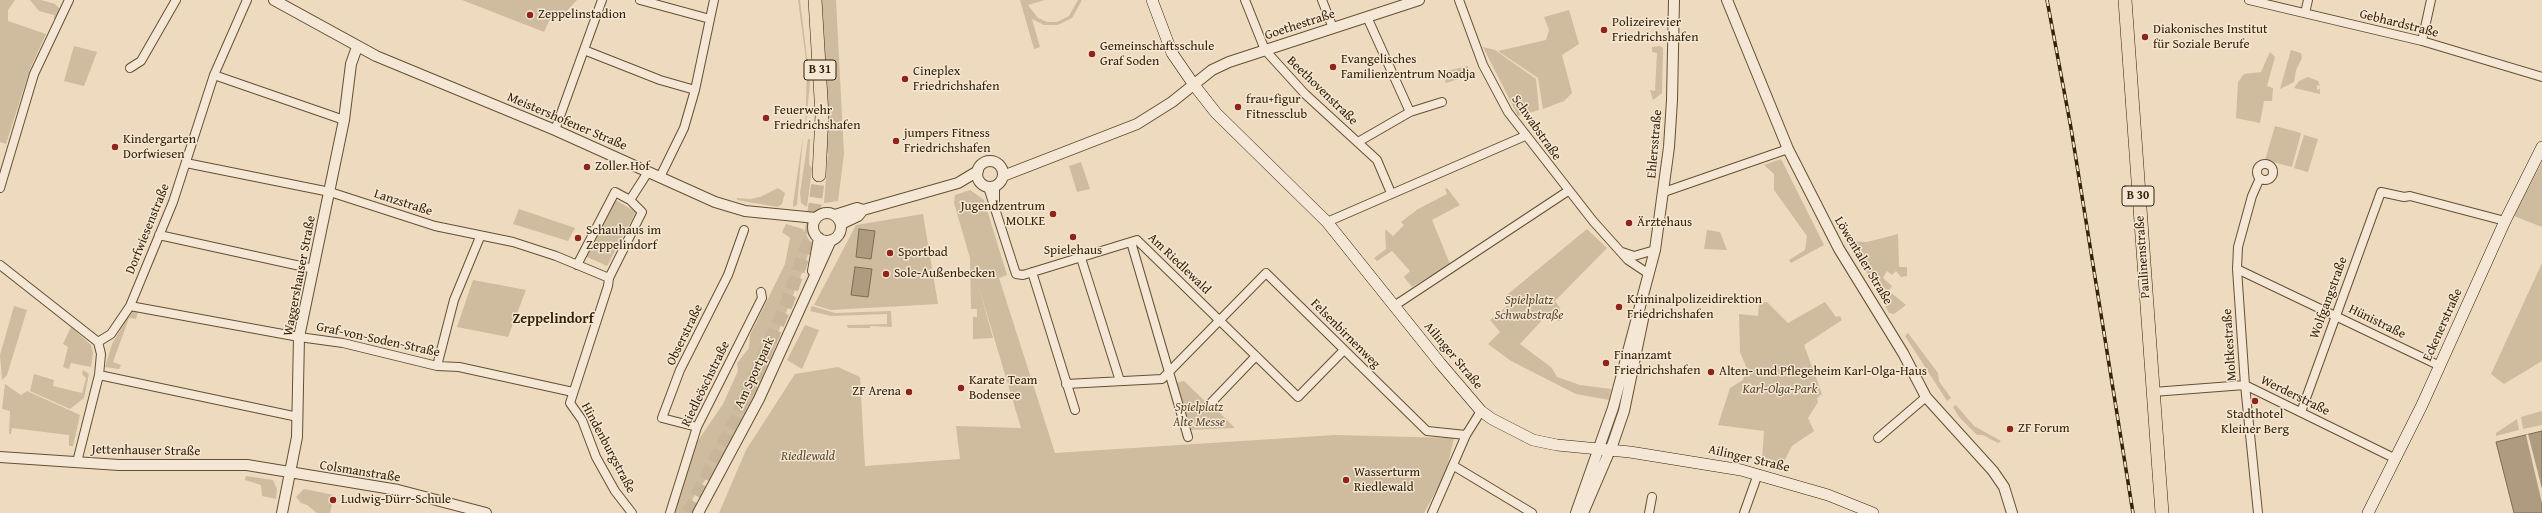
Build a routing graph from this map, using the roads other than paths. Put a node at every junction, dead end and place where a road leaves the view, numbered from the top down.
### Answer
1 (69, 0) edge
2 (176, 0) edge
3 (247, 0) edge
4 (274, 0) edge
5 (602, 0) edge
6 (640, 0) edge
7 (714, 0) edge
8 (815, 0) edge
9 (1152, 0) edge
10 (1245, 0) edge
11 (1322, 0) edge
12 (1419, 0) edge
13 (1459, 0) edge
14 (1674, 0) edge
15 (1727, 0) edge
16 (2125, 0) edge
17 (2249, 0) edge
18 (2308, 0) edge
19 (2431, 0) edge
20 (1401, 3) edge
21 (2305, 13) junction
22 (1367, 17) junction
23 (710, 19) junction
24 (1333, 28) junction
25 (2422, 41) junction
26 (357, 47) junction
27 (584, 50) junction
28 (1265, 50) junction
29 (130, 68) dead end
30 (214, 75) junction
31 (2542, 77) edge
32 (1194, 85) junction
33 (696, 90) junction
34 (1442, 102) dead end
35 (1410, 112) junction
36 (344, 120) junction
37 (555, 130) junction
38 (1525, 136) junction
39 (1358, 142) junction
40 (2542, 148) edge
41 (1788, 149) junction
42 (186, 163) junction
43 (978, 171) junction
44 (1002, 171) junction
45 (648, 172) junction
46 (819, 175) tunnel mouth
47 (660, 177) junction
48 (2260, 178) dead end
49 (958, 184) junction
50 (988, 185) junction
51 (0, 188) edge
52 (330, 192) junction
53 (1568, 192) junction
54 (1664, 192) junction
55 (1391, 193) junction
56 (630, 200) junction
57 (863, 210) junction
58 (835, 215) junction
59 (2505, 221) junction
60 (1327, 222) junction
61 (814, 223) junction
62 (841, 224) junction
63 (744, 230) dead end
64 (159, 234) junction
65 (480, 237) junction
66 (819, 238) junction
67 (831, 240) junction
68 (1131, 242) junction
69 (1655, 250) junction
70 (1622, 252) junction
71 (1082, 258) junction
72 (577, 265) junction
73 (0, 266) edge
74 (314, 269) junction
75 (2237, 269) junction
76 (1032, 272) junction
77 (1650, 274) junction
78 (813, 276) junction
79 (609, 278) junction
80 (1646, 288) junction
81 (761, 292) dead end
82 (130, 306) junction
83 (1394, 306) junction
84 (2336, 316) junction
85 (1220, 321) junction
86 (299, 337) junction
87 (98, 342) junction
88 (1344, 350) junction
89 (1256, 356) junction
90 (437, 366) junction
91 (2440, 366) junction
92 (1170, 372) junction
93 (99, 375) junction
94 (1120, 381) junction
95 (1066, 384) junction
96 (2245, 385) junction
97 (573, 392) junction
98 (2153, 392) junction
99 (1926, 396) junction
100 (1209, 405) dead end
101 (1075, 410) dead end
102 (1481, 411) junction
103 (2300, 412) junction
104 (298, 417) junction
105 (697, 427) junction
106 (1466, 434) junction
107 (1188, 437) dead end
108 (1878, 438) dead end
109 (1599, 449) junction
110 (1610, 450) junction
111 (0, 457) edge
112 (2396, 459) junction
113 (77, 462) junction
114 (1454, 466) junction
115 (290, 474) junction
116 (1758, 474) junction
117 (716, 480) junction
118 (1652, 497) dead end
119 (425, 498) junction
120 (282, 513) edge
121 (461, 513) edge
122 (486, 513) edge
123 (632, 513) edge
124 (670, 513) edge
125 (698, 513) edge
126 (702, 513) edge
127 (1432, 513) edge
128 (1532, 513) edge
129 (1576, 513) edge
130 (1584, 513) edge
131 (1648, 513) edge
132 (1744, 513) edge
133 (1873, 513) edge
134 (2012, 513) edge
135 (2162, 513) edge
136 (2258, 513) edge
137 (2368, 513) edge

1 - 51 street
2 - 29 street
3 - 30 street, Dorfwiesenstraße
4 - 26 street, Meistershofener Straße
5 - 27 street
6 - 23 street
7 - 23 street
8 - 46 main road, B 31
9 - 32 main road, Ailinger Straße
10 - 28 street, Beethovenstraße
11 - 24 street
12 - 20 street, Goethestraße
13 - 38 street, Schwabstraße
14 - 54 street, Ehlersstraße
15 - 41 street, Löwentaler Straße
16 - 98 main road, Paulinenstraße / B 30
17 - 21 street, Gebhardstraße
18 - 21 street
19 - 25 street
20 - 22 street, Goethestraße
21 - 25 street, Gebhardstraße
22 - 24 street, Goethestraße
22 - 35 street
23 - 33 street
24 - 28 street, Goethestraße
25 - 31 street, Gebhardstraße
26 - 36 street, Waggershauser Straße
26 - 37 street, Meistershofener Straße
27 - 33 street
27 - 37 street
28 - 32 street, Goethestraße
28 - 39 street, Beethovenstraße
30 - 36 street
30 - 42 street, Dorfwiesenstraße
32 - 44 street
32 - 60 main road, Ailinger Straße
33 - 47 street
34 - 35 street
35 - 39 street
36 - 52 street, Waggershauser Straße
37 - 45 street, Meistershofener Straße
38 - 53 street, Schwabstraße
38 - 55 street
39 - 55 street, Beethovenstraße
40 - 59 main road, Eckenerstraße
41 - 54 street
41 - 99 street, Löwentaler Straße
42 - 52 street, Lanzstraße
42 - 64 street, Dorfwiesenstraße
43 - 44 street
43 - 49 street, Meistershofener Straße
43 - 50 street
44 - 50 street
45 - 47 street, Meistershofener Straße
45 - 56 street
47 - 61 street, Meistershofener Straße
48 - 75 street, Moltkestraße
49 - 50 street, Meistershofener Straße
49 - 57 street, Meistershofener Straße
50 - 76 street, Am Riedlewald
52 - 65 street, Lanzstraße
52 - 74 street, Waggershauser Straße
53 - 70 street, Schwabstraße
53 - 83 street
54 - 69 street, Ehlersstraße
55 - 60 street
56 - 72 street
56 - 79 street, Hindenburgstraße
57 - 58 street, Meistershofener Straße
57 - 62 street, Meistershofener Straße
58 - 61 street, Meistershofener Straße
58 - 62 street
59 - 84 street, Wolfgangstraße
59 - 91 main road, Eckenerstraße
60 - 83 main road, Ailinger Straße
61 - 66 street
62 - 67 street
63 - 105 street, Obserstraße
64 - 74 street
64 - 82 street, Dorfwiesenstraße
65 - 72 street, Lanzstraße
65 - 90 street
66 - 67 street
66 - 78 street, Am Sportpark
67 - 78 street, Am Sportpark
68 - 71 street, Am Riedlewald
68 - 85 street, Am Riedlewald
68 - 92 street
69 - 70 street
69 - 77 street, Ehlersstraße
70 - 77 street, Schwabstraße
71 - 76 street, Am Riedlewald
71 - 94 street
72 - 79 street, Lanzstraße
73 - 87 street
74 - 86 street, Waggershauser Straße
75 - 84 street, Hünistraße
75 - 96 street, Moltkestraße
76 - 95 street
77 - 80 street, Ehlersstraße
78 - 117 street, Am Sportpark
79 - 97 street, Hindenburgstraße
80 - 109 street, Ehlersstraße
80 - 110 street, Ehlersstraße
81 - 105 street, Riedleöschstraße
82 - 86 street, Graf-von-Soden-Straße
82 - 87 street, Dorfwiesenstraße
83 - 102 main road, Ailinger Straße
84 - 91 street, Hünistraße
84 - 103 street, Wolfgangstraße
85 - 88 street, Felsenbirnenweg
85 - 89 street, Am Riedlewald
85 - 92 street
86 - 90 street, Graf-von-Soden-Straße
86 - 104 street, Waggershauser Straße
87 - 93 street
88 - 89 street, Am Riedlewald
88 - 106 street, Felsenbirnenweg
89 - 100 street
90 - 97 street, Graf-von-Soden-Straße
91 - 112 main road, Eckenerstraße
92 - 94 street
92 - 107 street
93 - 104 street
93 - 113 street
94 - 95 street
95 - 101 street
96 - 98 street, Werderstraße
96 - 103 street, Werderstraße
96 - 136 street, Moltkestraße
97 - 123 street, Hindenburgstraße
98 - 135 main road, Paulinenstraße / B 30
99 - 108 street
99 - 134 street, Löwentaler Straße
102 - 106 street
102 - 109 main road, Ailinger Straße
103 - 112 street, Werderstraße
104 - 115 street, Waggershauser Straße
105 - 124 street, Riedleöschstraße
106 - 114 street
109 - 110 main road, Ailinger Straße
109 - 129 street, Ehlersstraße
110 - 116 main road, Ailinger Straße
110 - 130 street, Ehlersstraße
111 - 113 street, Jettenhauser Straße
112 - 137 main road, Eckenerstraße
113 - 115 street, Jettenhauser Straße
114 - 127 street
114 - 128 street
115 - 119 street, Colsmanstraße
115 - 120 street, Waggershauser Straße
116 - 132 street
116 - 133 main road, Ailinger Straße
117 - 125 street, Am Sportpark
117 - 126 street, Am Sportpark
118 - 131 street
119 - 121 street, Colsmanstraße
119 - 122 street, Colsmanstraße

